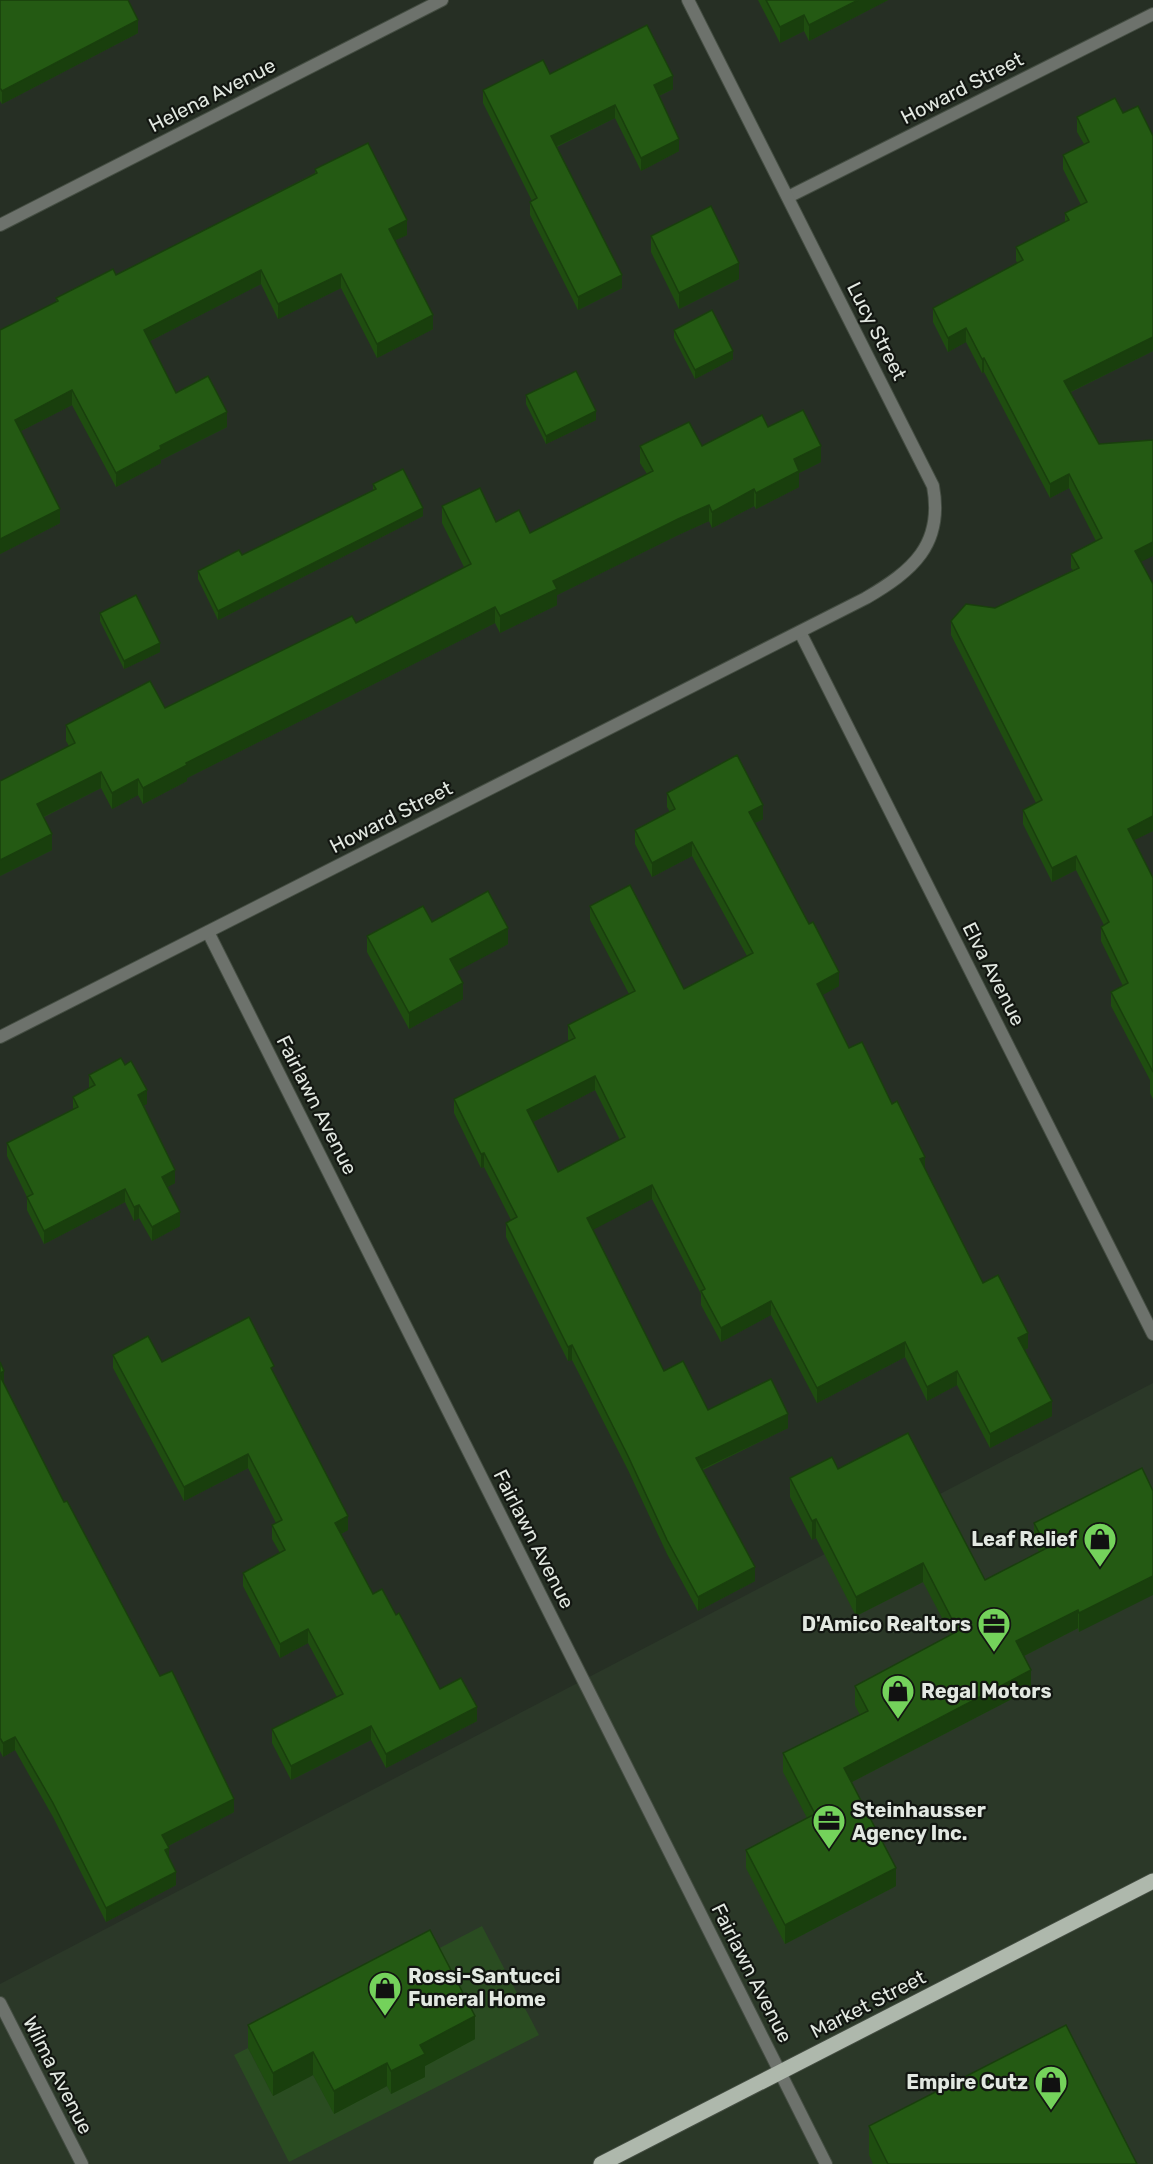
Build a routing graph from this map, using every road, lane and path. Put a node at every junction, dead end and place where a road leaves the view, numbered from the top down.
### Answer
1 (442, 0) edge
2 (688, 0) edge
3 (1153, 14) edge
4 (788, 197) junction
5 (0, 225) edge
6 (800, 632) junction
7 (208, 932) junction
8 (0, 1037) edge
9 (1153, 1334) edge
10 (1153, 1881) edge
11 (0, 2003) edge
12 (781, 2073) junction
13 (82, 2164) edge
14 (601, 2164) edge
15 (826, 2164) edge

1 - 5 street, Helena Avenue
2 - 4 street, Lucy Street
3 - 4 street, Howard Street
4 - 6 street, Lucy Street
6 - 7 street, Howard Street
6 - 9 street, Elva Avenue
7 - 8 street, Howard Street
7 - 12 street, Fairlawn Avenue
10 - 12 main road, Market Street
11 - 13 street, Wilma Avenue
12 - 14 main road, Market Street
12 - 15 street, Fairlawn Avenue

